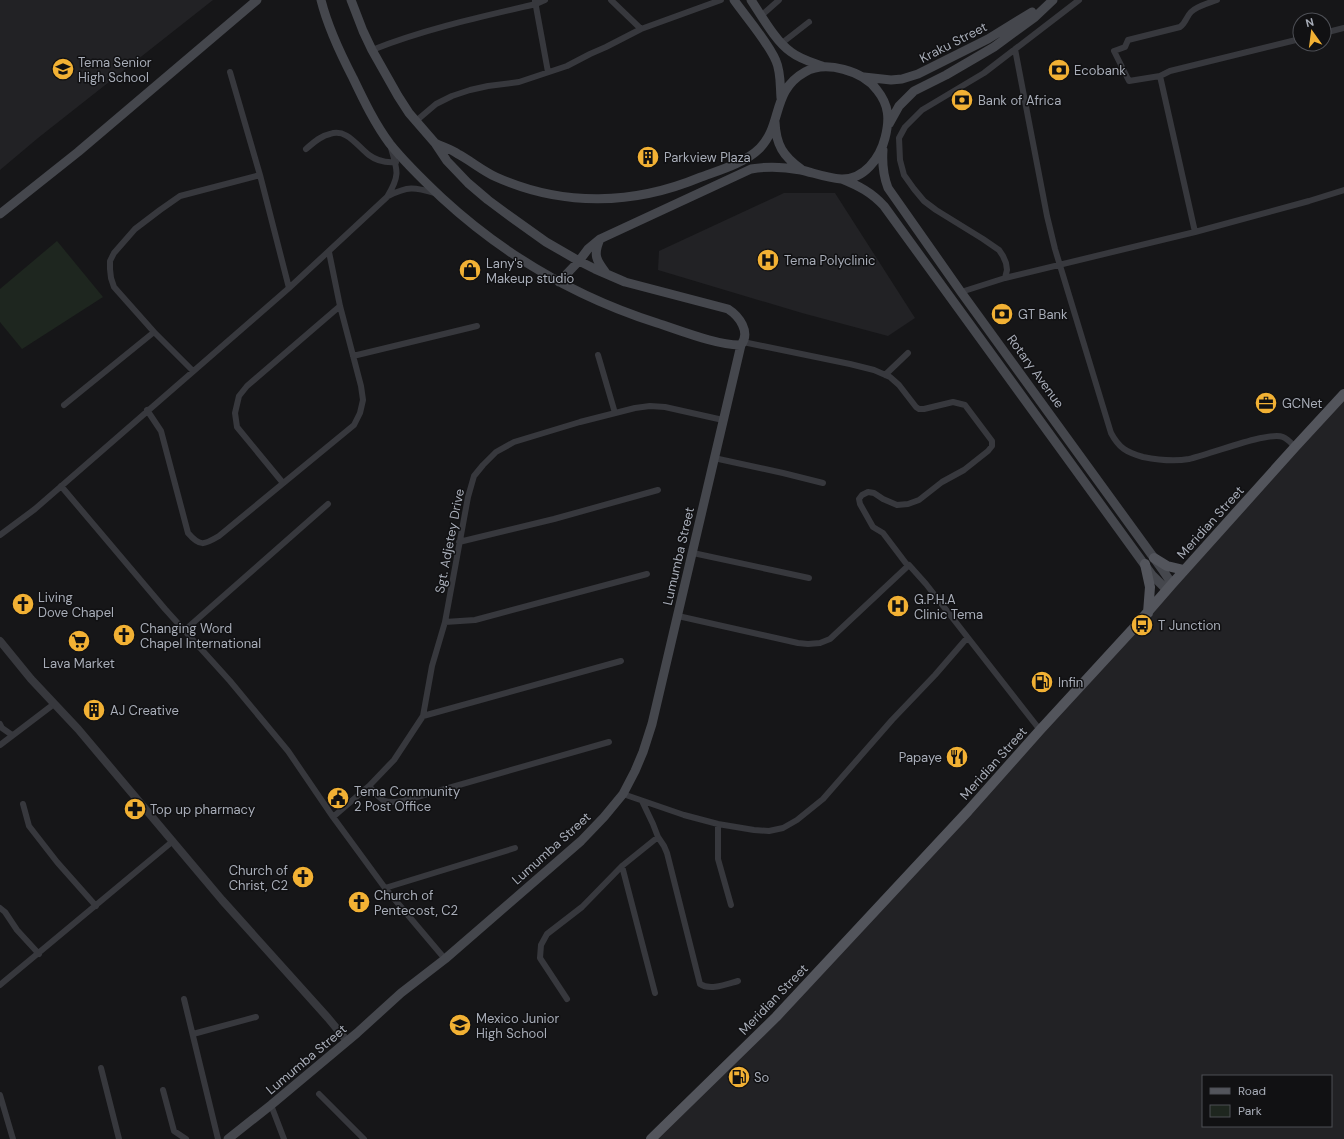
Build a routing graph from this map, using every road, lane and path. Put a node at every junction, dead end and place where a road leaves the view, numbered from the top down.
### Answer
1 (257, 0) edge
2 (322, 0) edge
3 (327, 0) edge
4 (351, 0) edge
5 (545, 0) edge
6 (611, 0) edge
7 (720, 0) edge
8 (734, 0) edge
9 (751, 0) edge
10 (779, 0) edge
11 (1079, 0) edge
12 (1217, 0) edge
13 (535, 2) edge
14 (1050, 2) edge
15 (324, 10) junction
16 (762, 15) junction
17 (809, 22) dead end
18 (1344, 28) edge
19 (641, 30) junction
20 (1332, 31) edge
21 (1292, 41) edge
22 (782, 43) junction
23 (1015, 49) junction
24 (372, 50) junction
25 (822, 66) junction
26 (230, 72) dead end
27 (548, 72) junction
28 (1160, 76) junction
29 (864, 77) junction
30 (781, 98) junction
31 (416, 121) junction
32 (775, 121) junction
33 (889, 124) junction
34 (390, 143) junction
35 (435, 143) junction
36 (883, 148) junction
37 (306, 149) dead end
38 (396, 162) junction
39 (802, 170) junction
40 (260, 175) junction
41 (842, 179) junction
42 (1344, 190) edge
43 (437, 193) junction
44 (387, 197) junction
45 (0, 214) edge
46 (1195, 232) junction
47 (600, 239) junction
48 (329, 252) junction
49 (579, 261) junction
50 (1060, 265) junction
51 (606, 274) junction
52 (1005, 278) junction
53 (559, 282) junction
54 (289, 288) junction
55 (961, 292) junction
56 (340, 306) junction
57 (477, 326) dead end
58 (154, 332) junction
59 (742, 344) junction
60 (908, 353) dead end
61 (598, 355) dead end
62 (1008, 355) junction
63 (353, 356) junction
64 (998, 362) junction
65 (193, 371) junction
66 (885, 375) junction
67 (1344, 394) edge
68 (64, 405) dead end
69 (147, 410) junction
70 (615, 413) junction
71 (723, 420) junction
72 (1295, 447) junction
73 (714, 458) junction
74 (283, 483) junction
75 (823, 483) dead end
76 (61, 486) junction
77 (658, 490) dead end
78 (328, 504) dead end
79 (0, 535) edge
80 (459, 542) junction
81 (693, 553) junction
82 (1154, 558) junction
83 (1145, 564) junction
84 (908, 566) junction
85 (1184, 570) junction
86 (647, 574) dead end
87 (809, 578) dead end
88 (1169, 587) junction
89 (1148, 612) junction
90 (678, 616) junction
91 (444, 622) junction
92 (185, 630) junction
93 (967, 638) junction
94 (0, 641) edge
95 (621, 661) dead end
96 (54, 704) junction
97 (423, 716) junction
98 (0, 724) edge
99 (1040, 730) junction
100 (12, 735) junction
101 (609, 742) dead end
102 (0, 745) edge
103 (369, 786) junction
104 (623, 794) junction
105 (642, 801) junction
106 (23, 804) dead end
107 (333, 817) junction
108 (718, 824) junction
109 (658, 837) junction
110 (173, 841) junction
111 (515, 848) dead end
112 (622, 866) junction
113 (385, 888) junction
114 (730, 905) dead end
115 (96, 906) junction
116 (0, 908) edge
117 (39, 954) junction
118 (445, 959) junction
119 (738, 981) dead end
120 (0, 985) edge
121 (655, 993) dead end
122 (184, 999) dead end
123 (567, 999) dead end
124 (256, 1017) dead end
125 (193, 1034) junction
126 (347, 1041) junction
127 (101, 1068) dead end
128 (163, 1090) dead end
129 (0, 1094) edge
130 (319, 1094) dead end
131 (270, 1106) junction
132 (13, 1139) edge
133 (119, 1139) edge
134 (186, 1139) edge
135 (218, 1139) edge
136 (228, 1139) edge
137 (284, 1139) edge
138 (364, 1139) edge
139 (650, 1139) edge

1 - 45 main road
2 - 15 main road
3 - 15 main road
4 - 24 main road, Lumumba Street
5 - 13 street
6 - 19 street
7 - 19 street
8 - 30 main road
9 - 16 main road
10 - 16 street
11 - 23 street
12 - 28 street
13 - 24 street
13 - 27 street
14 - 29 main road, Kraku Street
14 - 33 main road, Kraku Street
15 - 34 main road
16 - 22 main road
17 - 22 street
18 - 20 street
19 - 27 street
21 - 28 street
22 - 25 main road
23 - 50 street
23 - 52 street
24 - 31 main road, Lumumba Street
25 - 29 main road
25 - 30 main road
26 - 40 street
27 - 31 street
28 - 46 street
29 - 33 main road
30 - 32 main road
31 - 35 main road, Lumumba Street
32 - 35 main road
32 - 39 main road
33 - 36 main road
34 - 38 street
34 - 43 main road
35 - 49 main road, Lumumba Street
36 - 41 main road
36 - 55 main road, Rotary Avenue
37 - 38 street
38 - 44 street
39 - 41 main road
39 - 47 main road
40 - 54 street
40 - 58 street
41 - 64 main road, Rotary Avenue
42 - 46 street
43 - 44 street
43 - 53 main road
44 - 48 street
46 - 50 street
47 - 49 main road
47 - 51 main road
48 - 54 street
48 - 56 street
49 - 51 main road, Lumumba Street
49 - 53 main road
50 - 52 street
50 - 72 street
51 - 59 main road, Lumumba Street
52 - 55 street
53 - 59 main road
54 - 65 street
55 - 62 main road, Rotary Avenue
56 - 63 street
56 - 74 street
57 - 63 street
58 - 65 street
58 - 68 street
59 - 66 street
59 - 71 main road, Lumumba Street
60 - 66 street
61 - 70 street
62 - 64 main road
62 - 82 main road, Rotary Avenue
63 - 74 street
64 - 83 main road, Rotary Avenue
65 - 69 street
66 - 84 street
67 - 72 main road, Meridian Street
69 - 74 street
69 - 76 street
70 - 71 street, Sgt. Adjetey Drive
70 - 80 street, Sgt. Adjetey Drive
71 - 73 main road, Lumumba Street
72 - 85 main road, Meridian Street
73 - 75 street
73 - 81 main road, Lumumba Street
76 - 79 street
76 - 92 street
77 - 80 street
78 - 92 street
80 - 91 street, Sgt. Adjetey Drive
81 - 87 street
81 - 90 main road, Lumumba Street
82 - 85 main road
82 - 88 main road, Rotary Avenue
83 - 88 main road, Rotary Avenue
83 - 89 main road
84 - 90 street
84 - 93 street
85 - 88 main road, Meridian Street
86 - 91 street
88 - 89 main road, Meridian Street
89 - 99 main road, Meridian Street
90 - 104 main road, Lumumba Street
91 - 97 street, Sgt. Adjetey Drive
92 - 107 street
93 - 99 street
93 - 108 street
94 - 96 street
95 - 97 street
96 - 100 street
96 - 110 street
97 - 103 street, Sgt. Adjetey Drive
98 - 100 street
99 - 139 main road, Meridian Street
100 - 102 street
101 - 103 street
103 - 107 street, Sgt. Adjetey Drive
104 - 105 street
104 - 118 main road, Lumumba Street
105 - 108 street
105 - 109 street
106 - 115 street
107 - 113 street
108 - 114 street
109 - 112 street
109 - 119 street
110 - 115 street
110 - 126 street
111 - 113 street
112 - 121 street
112 - 123 street
113 - 118 street
115 - 117 street
116 - 117 street
117 - 120 street
118 - 126 main road, Lumumba Street
122 - 125 street
124 - 125 street
125 - 135 street
126 - 131 main road, Lumumba Street
127 - 133 street
128 - 134 street
129 - 132 street
130 - 138 street
131 - 136 main road, Lumumba Street
131 - 137 street

